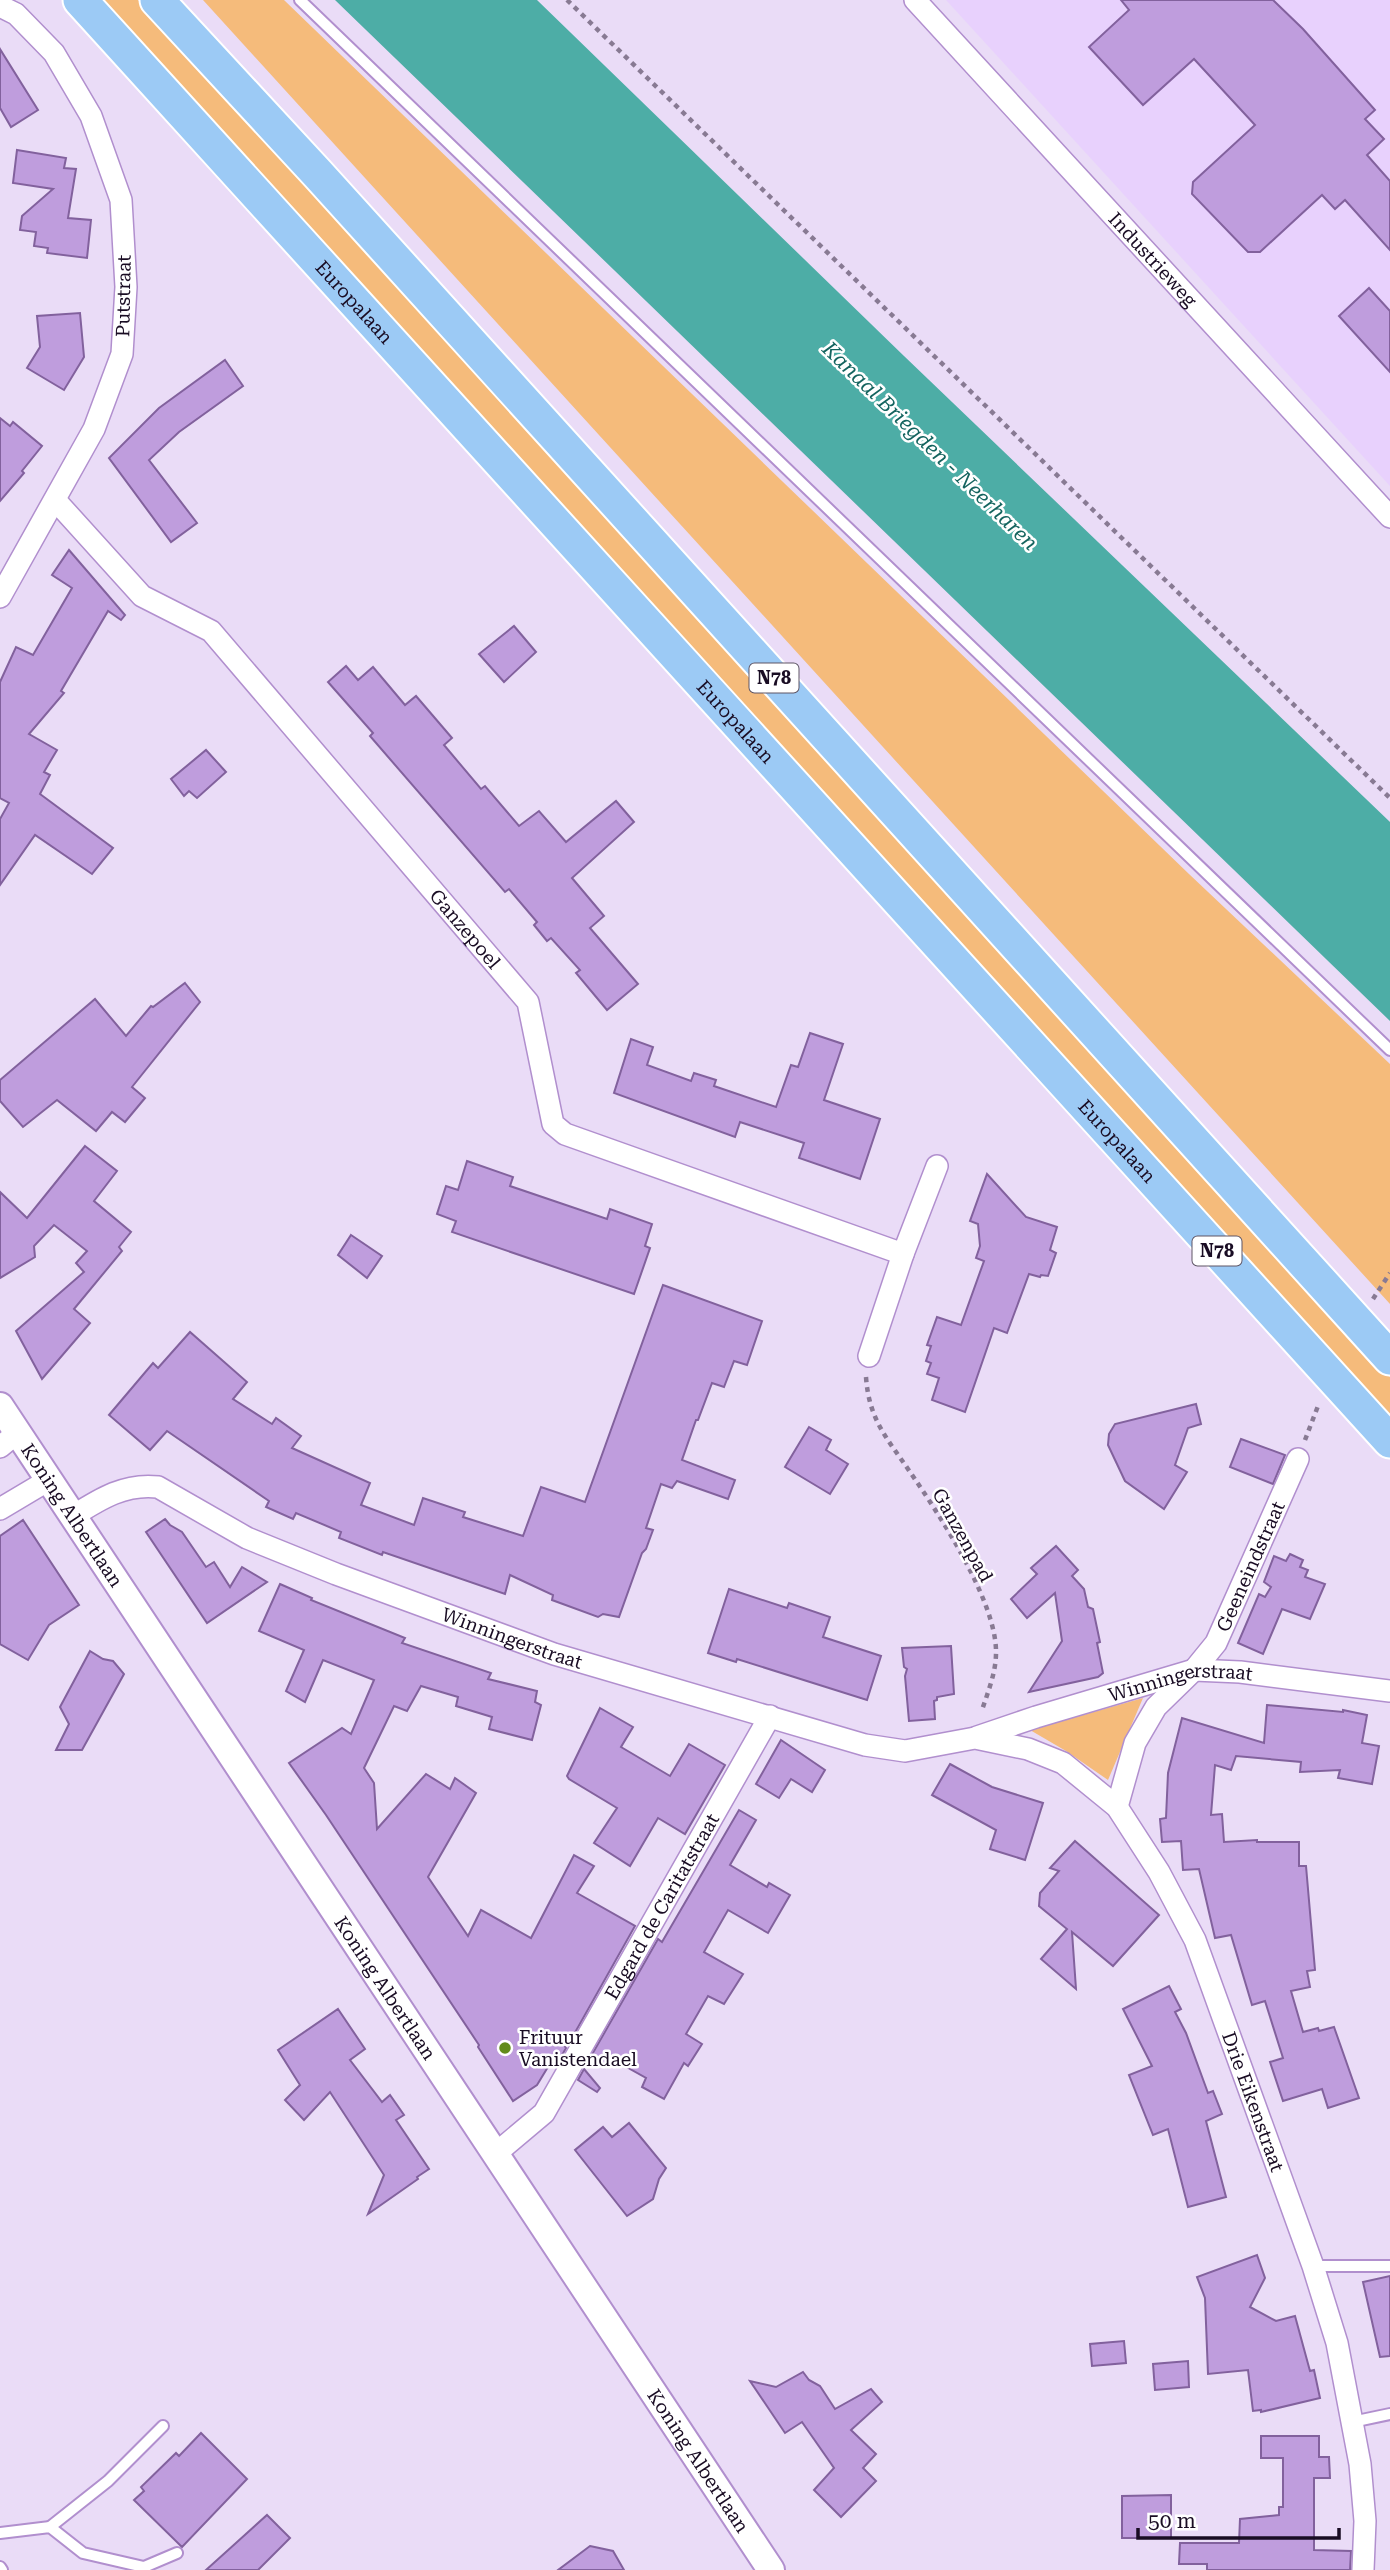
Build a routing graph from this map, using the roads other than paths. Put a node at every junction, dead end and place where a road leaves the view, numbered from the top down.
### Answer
1 (80, 0) edge
2 (157, 0) edge
3 (300, 0) edge
4 (915, 0) edge
5 (0, 6) edge
6 (56, 501) junction
7 (1390, 517) edge
8 (0, 597) edge
9 (1390, 1050) edge
10 (937, 1166) dead end
11 (903, 1254) junction
12 (869, 1356) road end
13 (1390, 1358) edge
14 (0, 1406) edge
15 (8, 1440) edge
16 (1390, 1441) edge
17 (1298, 1459) dead end
18 (47, 1481) junction
19 (0, 1509) edge
20 (73, 1516) junction
21 (1194, 1670) junction
22 (1390, 1690) edge
23 (770, 1716) junction
24 (975, 1738) junction
25 (1117, 1807) junction
26 (494, 2155) junction
27 (1313, 2266) junction
28 (1390, 2266) edge
29 (1390, 2414) edge
30 (1352, 2422) junction
31 (163, 2426) dead end
32 (50, 2527) junction
33 (0, 2533) edge
34 (177, 2553) dead end
35 (771, 2570) edge
36 (1363, 2570) edge

1 - 16 main road, Europalaan / N78
2 - 13 main road, N78
3 - 9 lane
4 - 7 street, Industrieweg
5 - 6 street, Putstraat
6 - 8 street, Putstraat
6 - 11 street, Ganzepoel
10 - 11 street
11 - 12 street
14 - 15 street, Koning Albertlaan
15 - 18 street, Koning Albertlaan
17 - 21 street, Geeneindstraat
18 - 19 street
18 - 20 street, Koning Albertlaan
20 - 23 street, Winningerstraat
20 - 26 street, Koning Albertlaan
21 - 22 street, Winningerstraat
21 - 24 street, Winningerstraat
21 - 25 street
23 - 24 street, Winningerstraat
23 - 26 street, Edgard de Caritatstraat
24 - 25 street, Winningerstraat
25 - 27 street, Drie Eikenstraat
26 - 35 street, Koning Albertlaan
27 - 28 lane
27 - 30 street, Drie Eikenstraat
29 - 30 lane
30 - 36 street, Drie Eikenstraat
31 - 32 lane
32 - 33 lane
32 - 34 lane

